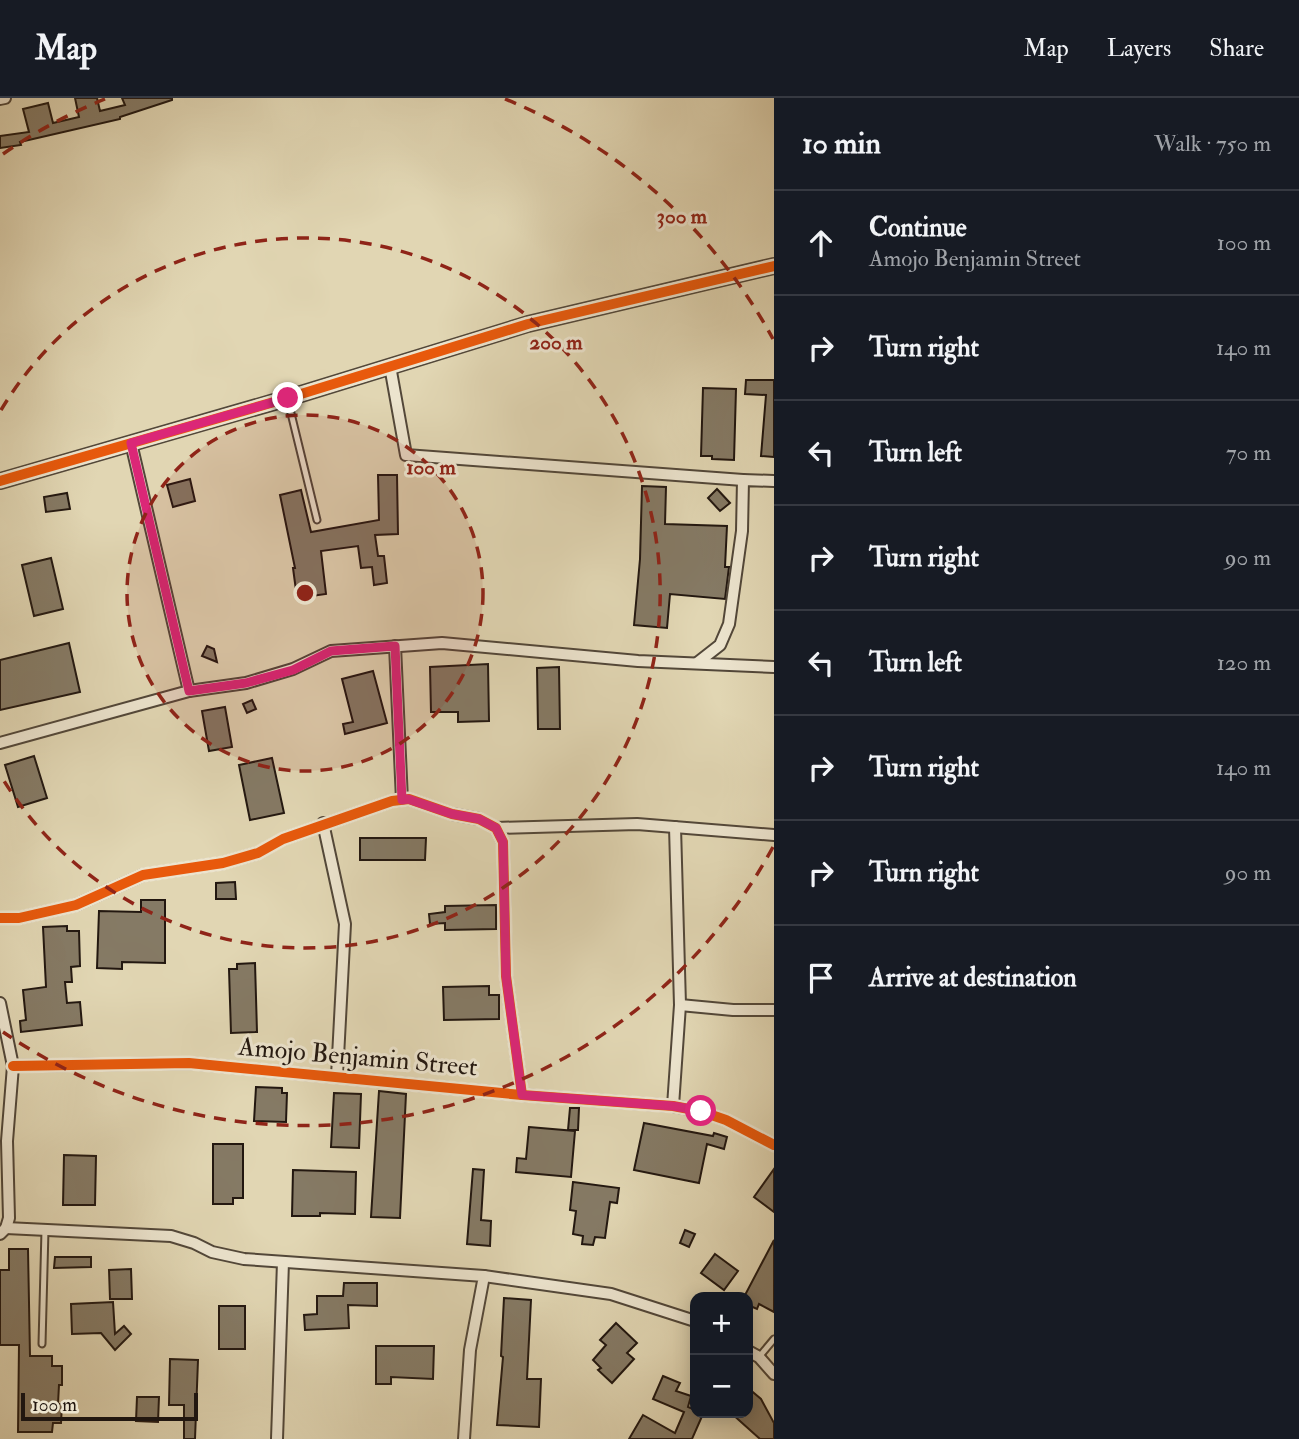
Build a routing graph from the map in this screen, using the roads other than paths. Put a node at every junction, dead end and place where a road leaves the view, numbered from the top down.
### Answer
1 (774, 266) edge
2 (390, 366) junction
3 (288, 398) junction
4 (131, 443) junction
5 (743, 480) junction
6 (0, 481) edge
7 (774, 481) edge
8 (317, 520) dead end
9 (395, 646) junction
10 (697, 663) junction
11 (774, 667) edge
12 (189, 691) junction
13 (0, 743) edge
14 (402, 800) junction
15 (323, 823) junction
16 (676, 827) junction
17 (496, 828) junction
18 (774, 835) edge
19 (0, 918) edge
20 (0, 1003) edge
21 (680, 1005) junction
22 (774, 1010) edge
23 (13, 1066) junction
24 (337, 1076) junction
25 (522, 1095) junction
26 (673, 1106) junction
27 (4, 1140) edge
28 (774, 1144) edge
29 (45, 1230) junction
30 (3, 1231) edge
31 (284, 1262) junction
32 (484, 1276) junction
33 (690, 1319) edge
34 (774, 1339) edge
35 (42, 1345) dead end
36 (753, 1354) edge
37 (759, 1357) junction
38 (774, 1374) edge
39 (277, 1439) edge
40 (464, 1439) edge

1 - 2 street
2 - 3 street
2 - 5 street
3 - 4 street
3 - 8 lane
4 - 6 street
4 - 12 street
5 - 7 street
5 - 10 street
9 - 10 street
9 - 12 street
9 - 14 street
10 - 11 street
12 - 13 street
14 - 15 street
14 - 17 street
15 - 19 street
15 - 24 street
16 - 17 street
16 - 18 street
16 - 21 street
17 - 25 street
20 - 23 street
21 - 22 street
21 - 26 street
23 - 24 street, Amojo Benjamin Street
23 - 27 street
24 - 25 street, Amojo Benjamin Street
25 - 26 street, Amojo Benjamin Street
26 - 28 street, Amojo Benjamin Street
27 - 30 street
29 - 30 street
29 - 31 street
29 - 35 lane
31 - 32 street
31 - 39 street
32 - 33 street
32 - 40 street
34 - 37 lane
36 - 37 street
37 - 38 street

